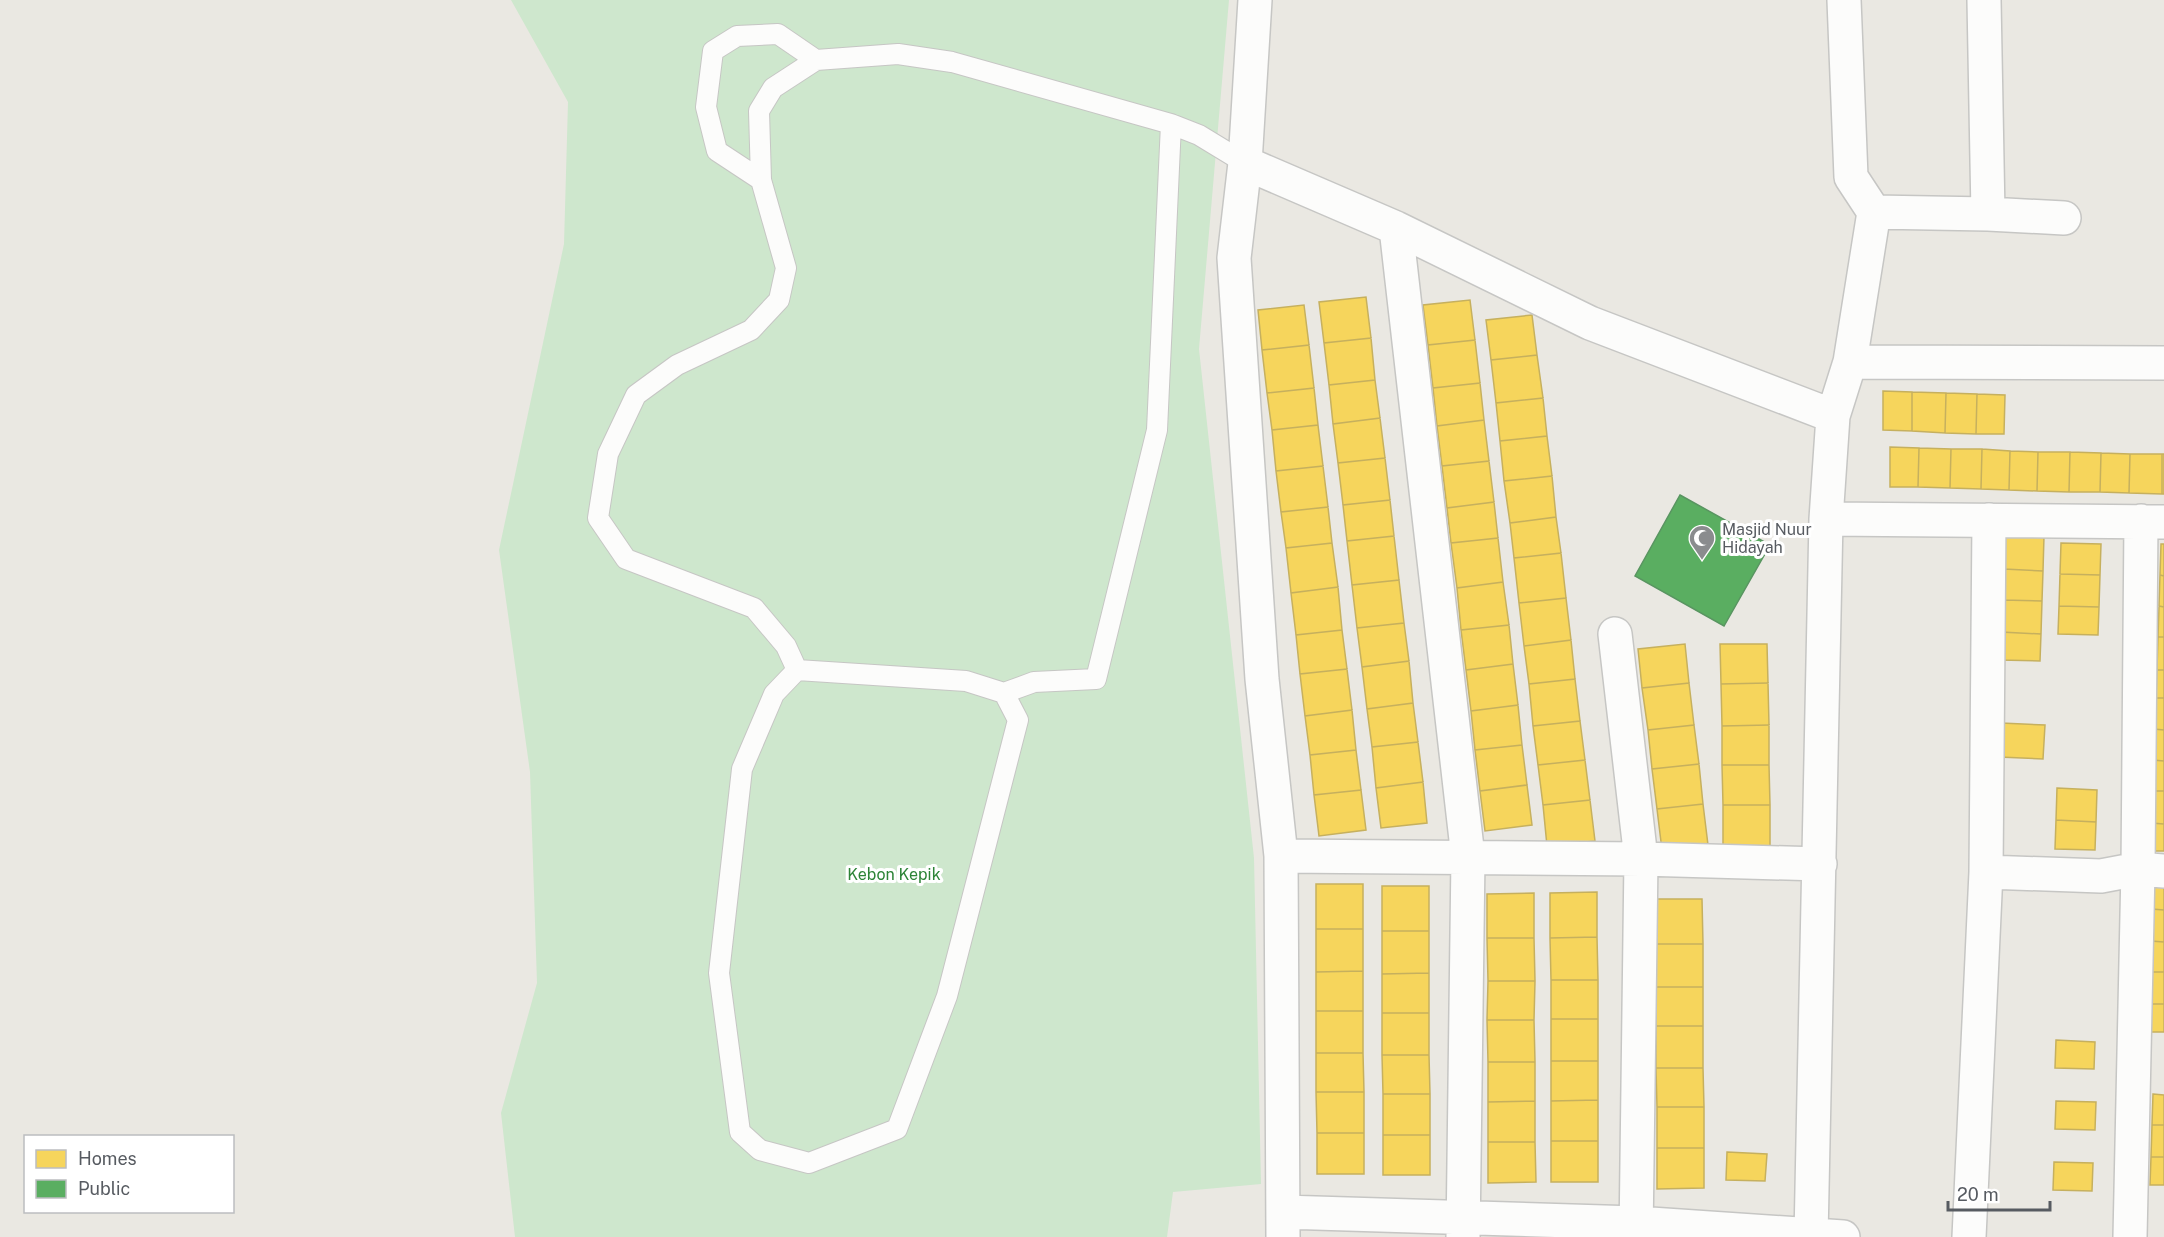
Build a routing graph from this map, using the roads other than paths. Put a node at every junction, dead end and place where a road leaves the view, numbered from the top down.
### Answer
1 (1256, 0) edge
2 (1844, 0) edge
3 (1984, 0) edge
4 (816, 60) junction
5 (1171, 124) junction
6 (1245, 163) junction
7 (760, 180) junction
8 (1874, 212) junction
9 (1988, 213) junction
10 (2064, 218) dead end
11 (1396, 228) junction
12 (1850, 362) junction
13 (2164, 363) edge
14 (1833, 416) junction
15 (1826, 519) junction
16 (1989, 520) junction
17 (2153, 521) edge
18 (1615, 634) dead end
19 (797, 670) junction
20 (1004, 693) junction
21 (1281, 856) junction
22 (1468, 857) junction
23 (1641, 859) junction
24 (1820, 864) junction
25 (2151, 870) edge
26 (1986, 872) junction
27 (1283, 1225) edge
28 (1463, 1227) edge
29 (1636, 1230) edge
30 (1822, 1236) edge
31 (1969, 1237) edge
32 (2130, 1237) edge

1 - 6 street
2 - 8 street
3 - 9 street
4 - 5 lane
4 - 7 lane
4 - 7 lane
5 - 6 lane
5 - 20 lane
6 - 11 street
6 - 21 street
7 - 19 lane
8 - 9 street
8 - 12 street
9 - 10 street
11 - 14 street
11 - 22 street
12 - 13 street
12 - 14 street
14 - 15 street
15 - 16 street
15 - 24 street
16 - 17 street
16 - 26 street
17 - 25 street
18 - 23 street
19 - 20 lane
19 - 20 lane
21 - 22 street
21 - 27 street
22 - 23 street
22 - 28 street
23 - 24 street
23 - 29 street
24 - 30 street
25 - 26 street
25 - 32 street
26 - 31 street
27 - 28 street
28 - 29 street
29 - 30 street

